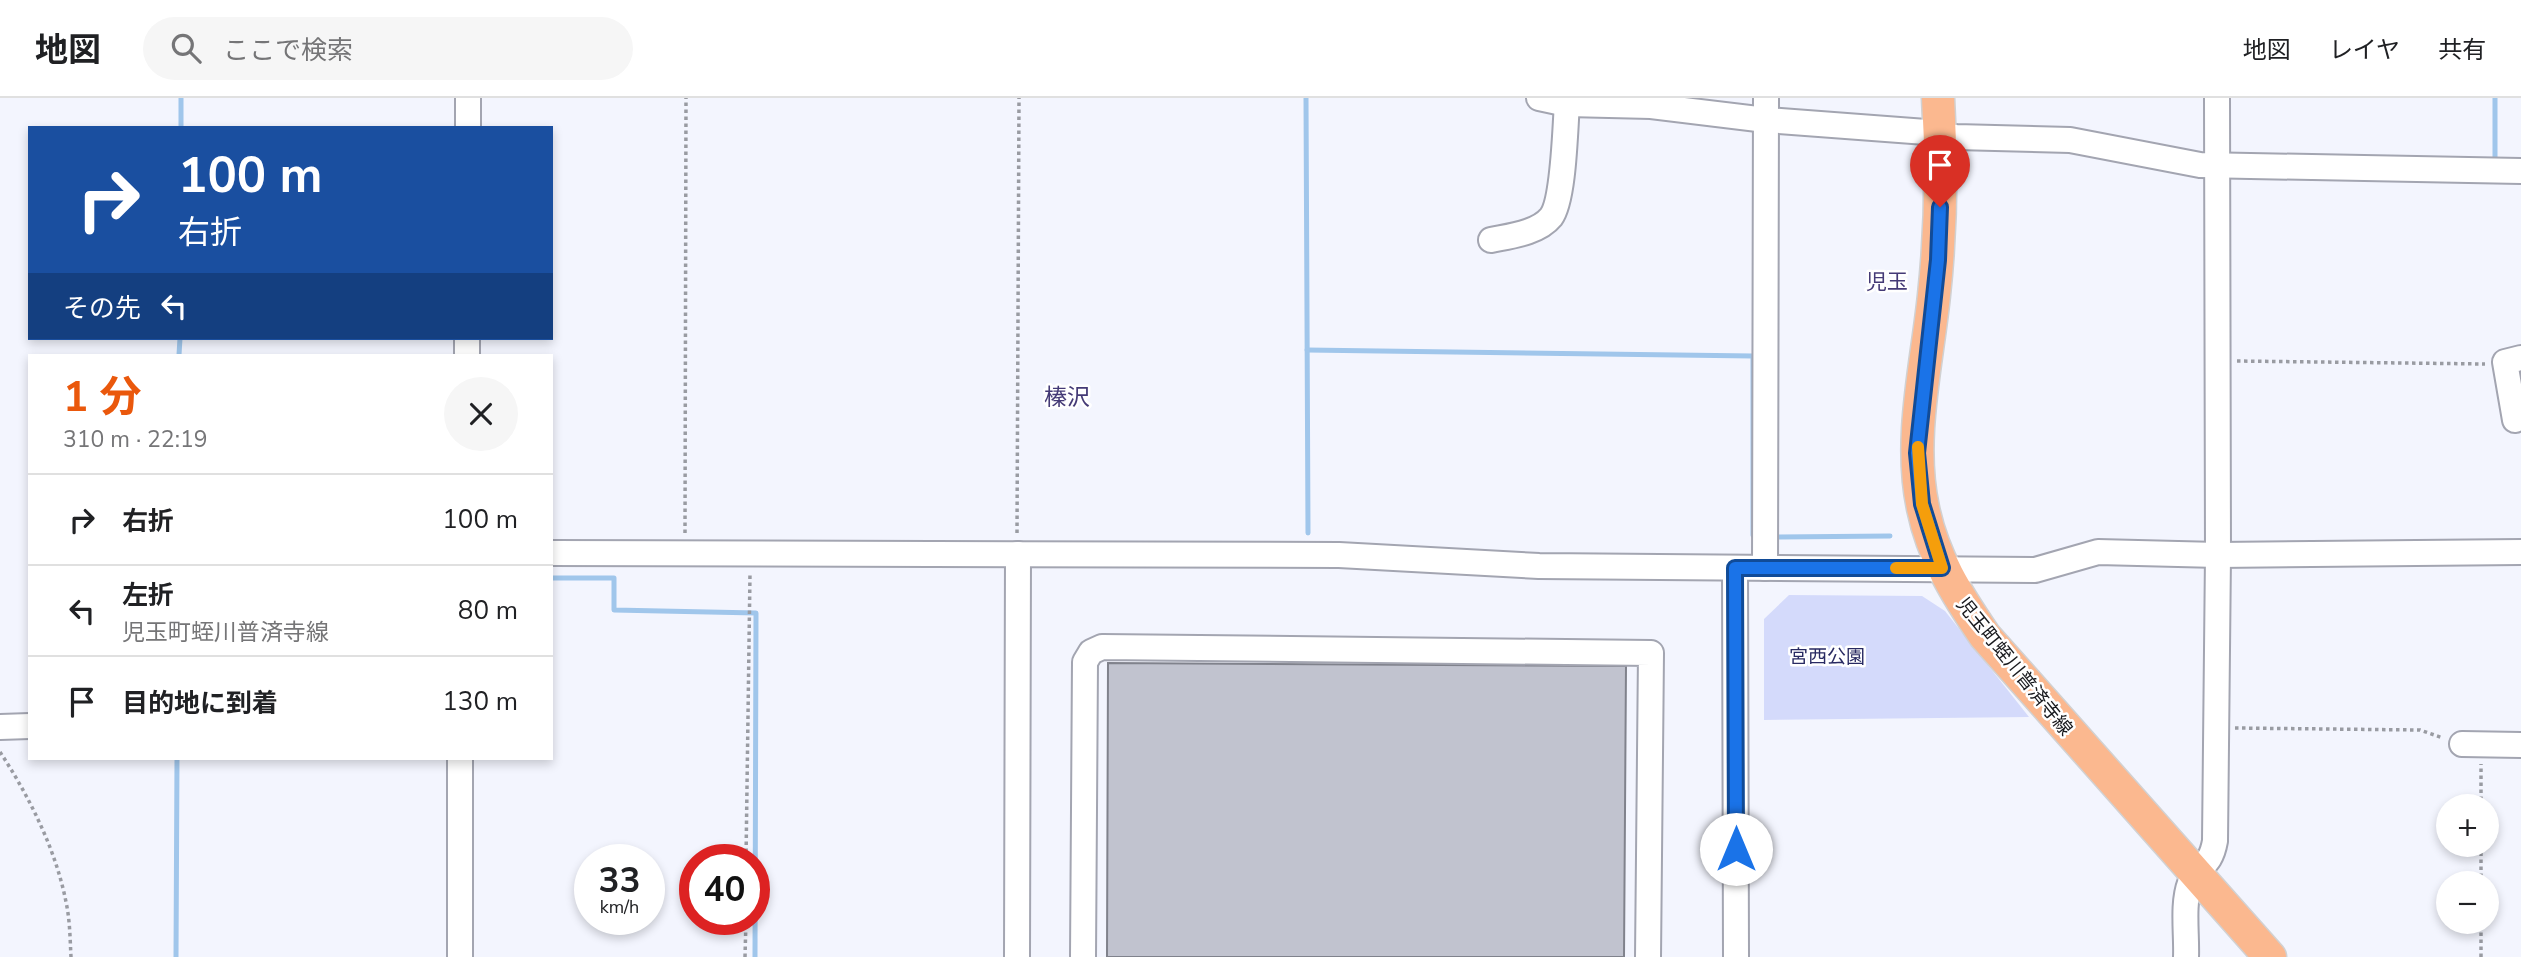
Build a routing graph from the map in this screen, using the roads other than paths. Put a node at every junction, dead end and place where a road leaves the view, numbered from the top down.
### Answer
1 (468, 98) edge
2 (1539, 98) edge
3 (1938, 98) edge
4 (2217, 98) edge
5 (1567, 104) junction
6 (1766, 109) edge
7 (468, 126) edge
8 (1941, 135) junction
9 (2218, 166) junction
10 (2521, 171) edge
11 (1491, 240) dead end
12 (2513, 360) edge
13 (2515, 420) dead end
14 (2521, 552) edge
15 (553, 553) edge
16 (1018, 554) junction
17 (2218, 555) junction
18 (1735, 568) junction
19 (1765, 568) junction
20 (1942, 568) junction
21 (28, 726) edge
22 (0, 727) edge
23 (2471, 744) road end
24 (2521, 745) edge
25 (460, 760) edge
26 (2196, 873) junction
27 (460, 957) edge
28 (1017, 957) edge
29 (1083, 957) edge
30 (1648, 957) edge
31 (1736, 957) edge
32 (2186, 957) edge
33 (2270, 957) edge

1 - 7 street
2 - 5 street
3 - 8 main road, 児玉町蛭川普済寺線
4 - 9 street
5 - 6 street
5 - 11 street
6 - 8 street
6 - 19 street
8 - 9 street
8 - 20 main road, 児玉町蛭川普済寺線
9 - 10 street
9 - 17 street
12 - 13 street
14 - 17 street
15 - 16 street
16 - 18 street
16 - 28 street
17 - 20 street
17 - 26 street
18 - 19 street
18 - 31 street
19 - 20 street
20 - 26 main road, 児玉町蛭川普済寺線
21 - 22 street
23 - 24 street
25 - 27 street
26 - 32 street
26 - 33 main road, 児玉町蛭川普済寺線
29 - 30 street

